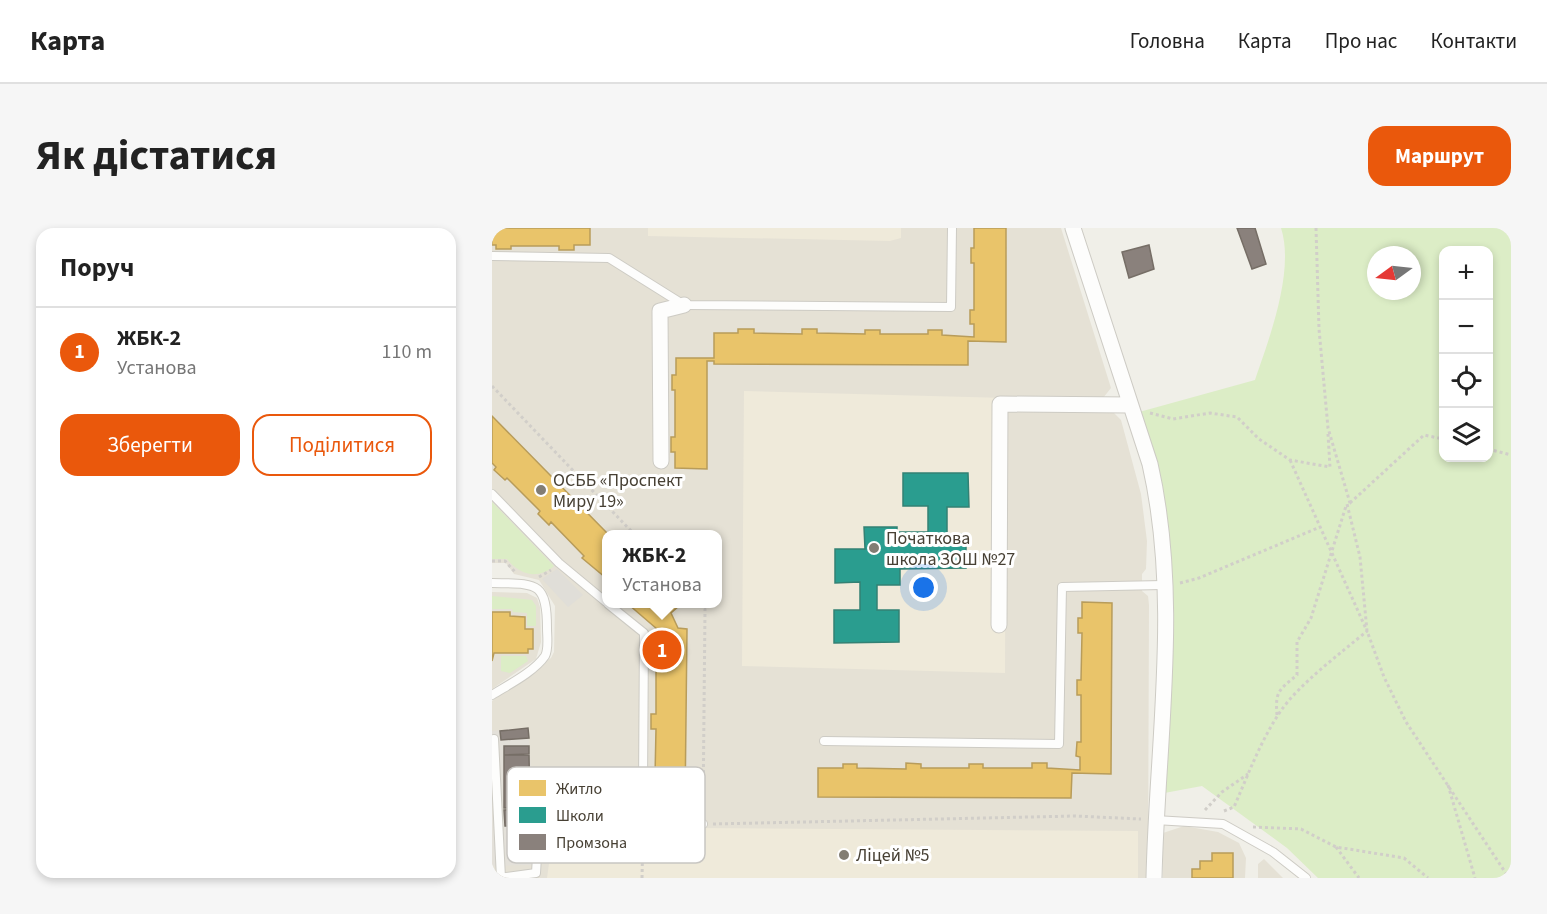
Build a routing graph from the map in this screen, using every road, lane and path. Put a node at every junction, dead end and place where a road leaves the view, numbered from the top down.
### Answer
1 (952, 228) edge
2 (1073, 228) edge
3 (1316, 228) edge
4 (492, 256) edge
5 (684, 305) junction
6 (492, 386) edge
7 (1136, 408) junction
8 (1328, 428) junction
9 (1439, 438) edge
10 (1493, 450) edge
11 (1511, 454) edge
12 (1290, 460) junction
13 (661, 461) dead end
14 (492, 494) edge
15 (1349, 504) junction
16 (1320, 527) junction
17 (630, 530) edge
18 (1332, 553) junction
19 (492, 561) edge
20 (559, 563) junction
21 (517, 573) dead end
22 (537, 577) dead end
23 (492, 583) edge
24 (1169, 584) junction
25 (602, 599) edge
26 (613, 608) edge
27 (704, 608) edge
28 (999, 625) dead end
29 (1367, 631) junction
30 (492, 695) edge
31 (1278, 717) junction
32 (494, 739) dead end
33 (824, 741) dead end
34 (643, 767) edge
35 (704, 767) edge
36 (1248, 774) junction
37 (1447, 780) junction
38 (1155, 820) junction
39 (1194, 823) junction
40 (705, 824) edge
41 (1251, 826) dead end
42 (1336, 847) junction
43 (537, 863) edge
44 (500, 878) edge
45 (1154, 878) edge
46 (1306, 878) edge
47 (1359, 878) edge
48 (1428, 878) edge
49 (1475, 878) edge
50 (1509, 878) edge

1 - 5 lane
2 - 7 street
3 - 8 path
4 - 5 lane
5 - 13 street
6 - 17 path
7 - 12 path
7 - 24 street
7 - 28 street
8 - 12 path
8 - 15 path
9 - 15 path
10 - 11 path
12 - 16 path
14 - 20 lane
15 - 18 path
15 - 29 path
16 - 18 path
16 - 24 path
18 - 29 path
18 - 31 path
19 - 21 path
20 - 22 path
20 - 25 lane
23 - 30 lane
24 - 33 lane
24 - 38 street
26 - 34 lane
27 - 35 path
29 - 31 path
29 - 37 path
31 - 36 path
32 - 44 lane
36 - 39 path
36 - 39 path
37 - 49 path
37 - 50 path
38 - 39 lane
38 - 40 path
38 - 45 street
39 - 46 lane
41 - 42 path
42 - 47 path
42 - 48 path
43 - 44 lane

